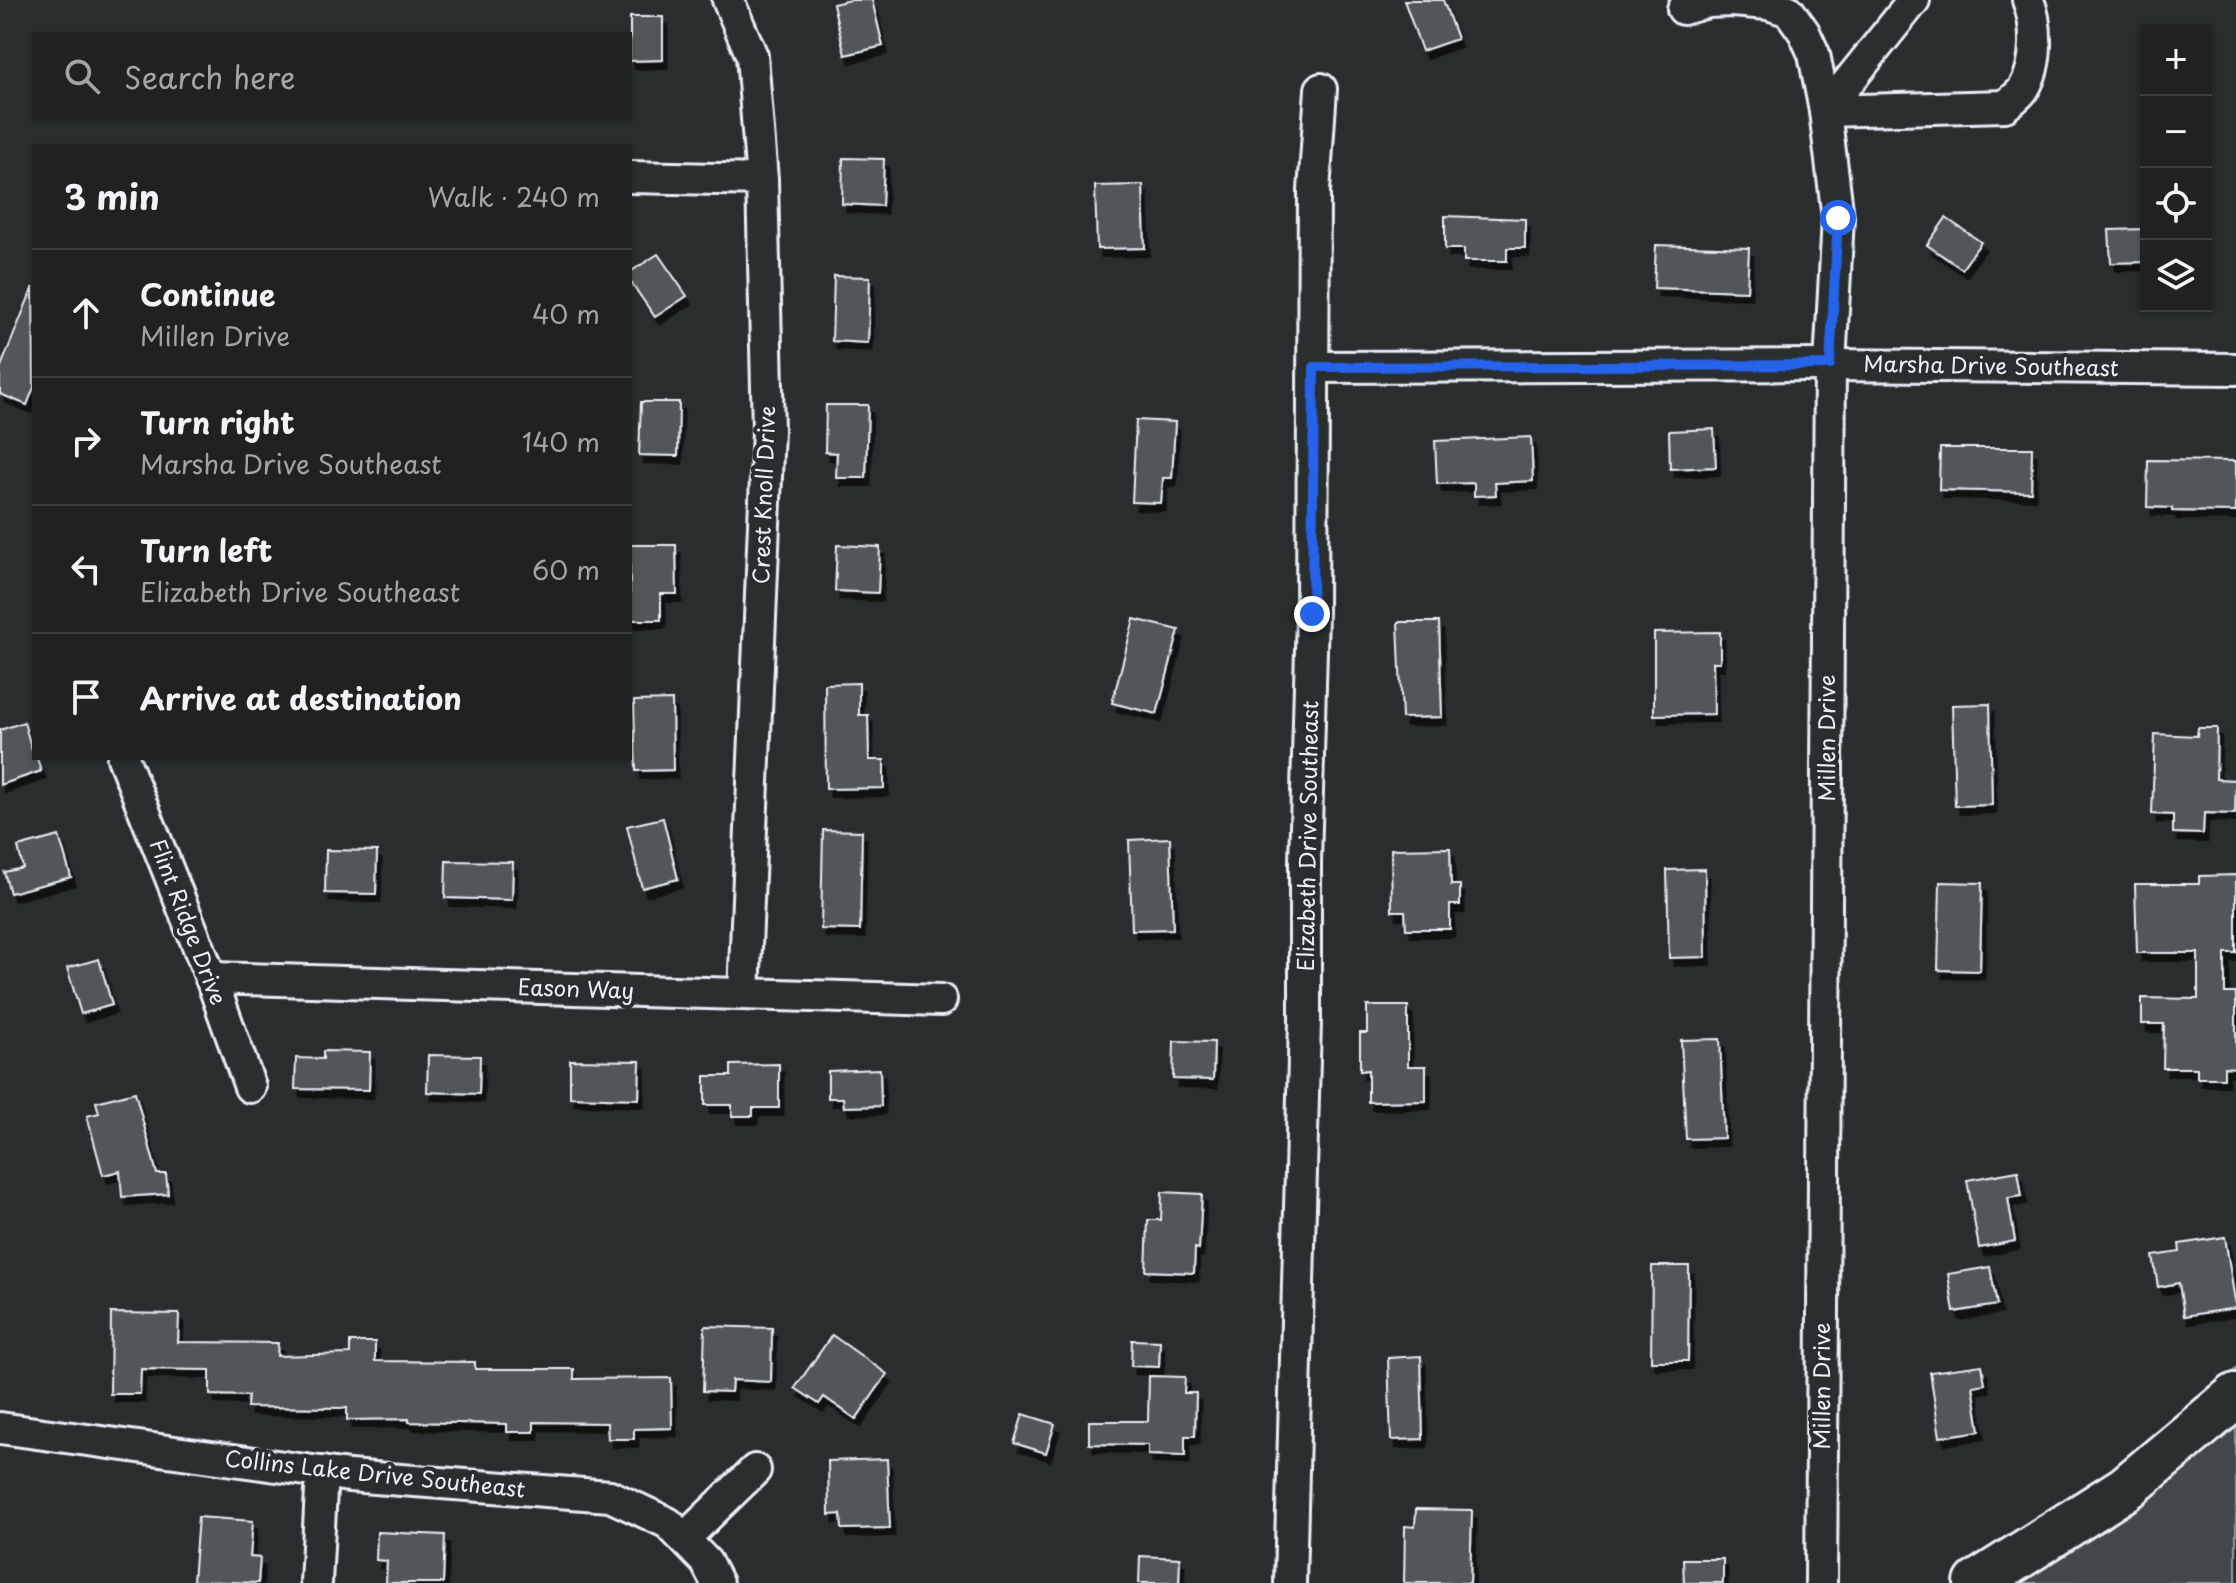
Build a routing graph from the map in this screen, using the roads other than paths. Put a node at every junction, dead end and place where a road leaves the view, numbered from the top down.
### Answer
1 (728, 0) edge
2 (1914, 0) edge
3 (2028, 0) edge
4 (1683, 9) dead end
5 (1321, 89) dead end
6 (1825, 111) junction
7 (632, 177) edge
8 (762, 180) junction
9 (1830, 365) junction
10 (1314, 367) junction
11 (2236, 369) edge
12 (124, 760) edge
13 (211, 978) junction
14 (744, 994) junction
15 (941, 1000) dead end
16 (250, 1087) dead end
17 (2236, 1396) edge
18 (0, 1428) edge
19 (755, 1470) dead end
20 (322, 1472) junction
21 (684, 1539) junction
22 (316, 1583) edge
23 (717, 1583) edge
24 (1290, 1583) edge
25 (1821, 1583) edge
26 (1977, 1583) edge

1 - 8 street, Crest Knoll Drive
2 - 6 street
3 - 6 street
4 - 6 street, Millen Drive
5 - 10 street, Elizabeth Drive Southeast
6 - 9 street, Millen Drive
7 - 8 street
8 - 14 street, Crest Knoll Drive
9 - 10 street, Marsha Drive Southeast
9 - 11 street, Marsha Drive Southeast
9 - 25 street, Millen Drive
10 - 24 street, Elizabeth Drive Southeast
12 - 13 street, Flint Ridge Drive
13 - 14 street, Eason Way
13 - 16 street, Flint Ridge Drive
14 - 15 street, Eason Way
17 - 26 main road
18 - 20 street, Collins Lake Drive Southeast
19 - 21 street
20 - 21 street, Collins Lake Drive Southeast
20 - 22 street
21 - 23 street, Collins Lake Drive Southeast

